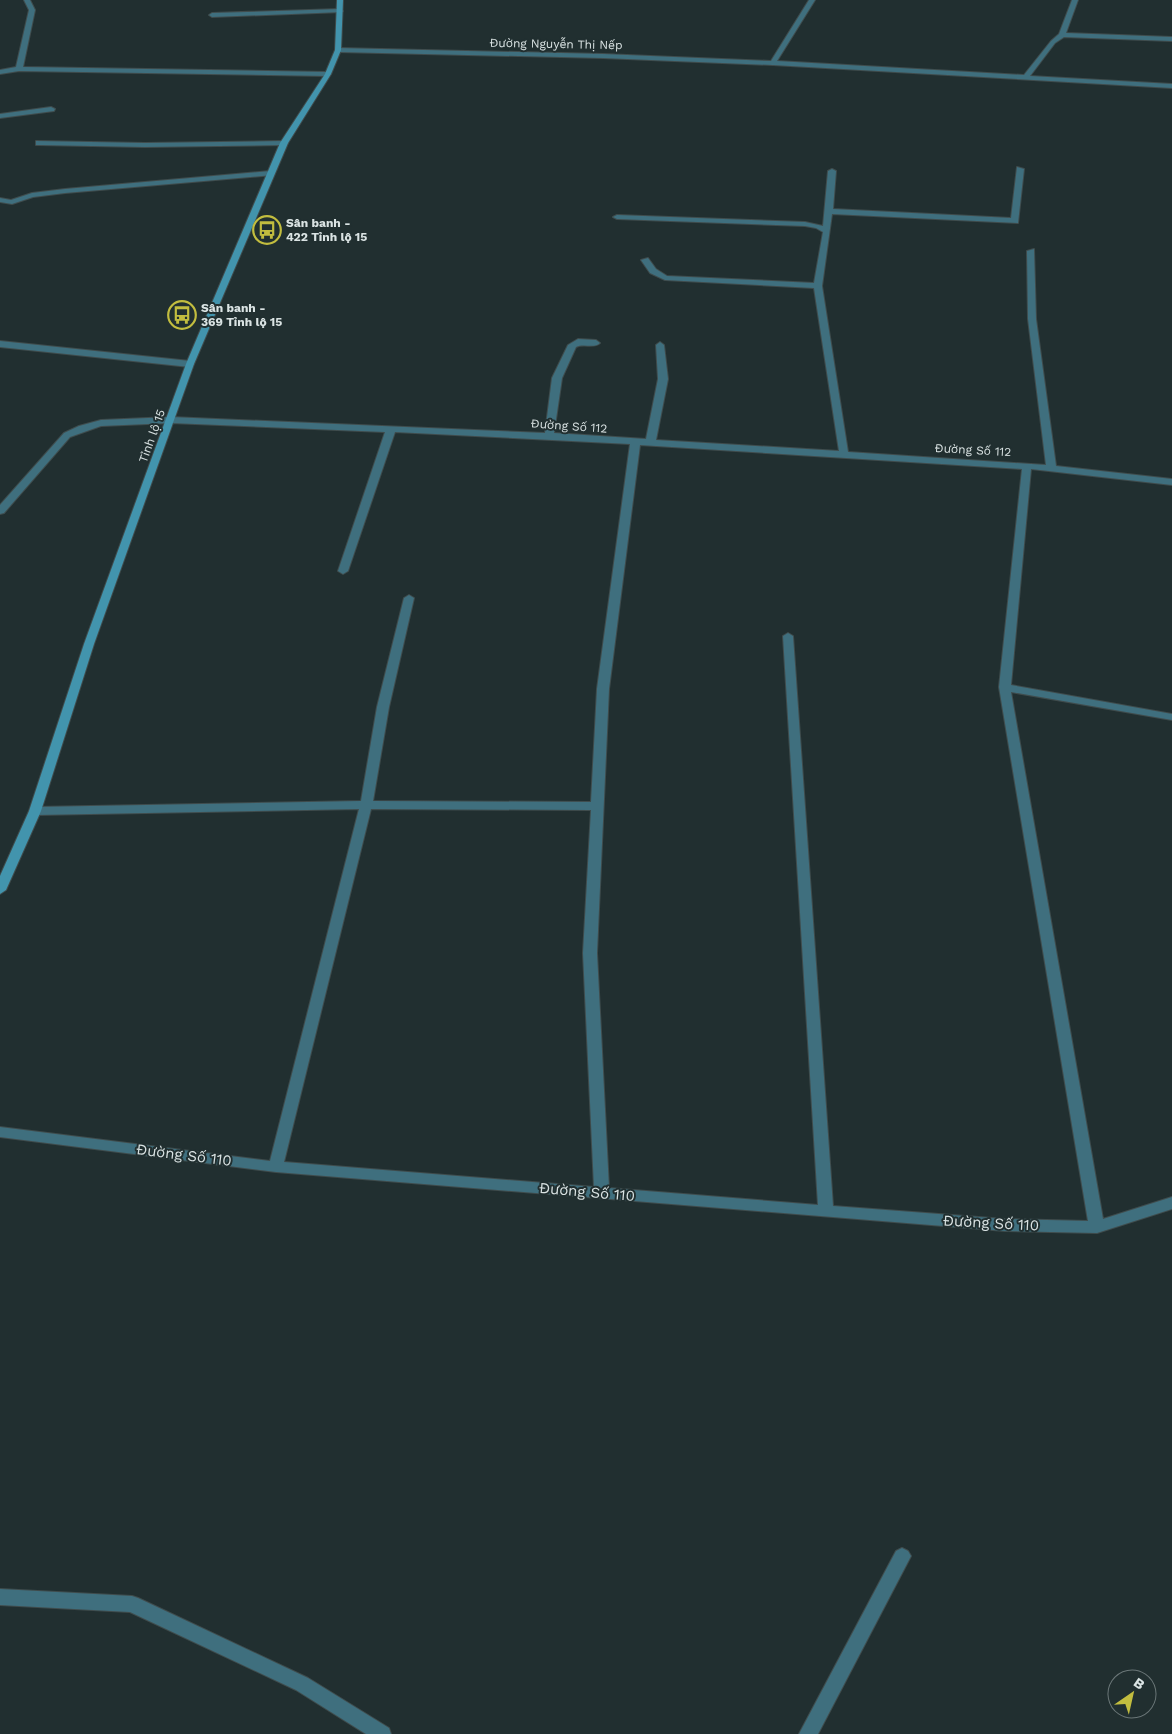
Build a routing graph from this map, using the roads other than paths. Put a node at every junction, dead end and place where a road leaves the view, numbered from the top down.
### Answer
1 (27, 0) edge
2 (340, 0) edge
3 (812, 0) edge
4 (1075, 0) edge
5 (340, 11) junction
6 (212, 15) dead end
7 (1062, 35) junction
8 (1172, 38) edge
9 (338, 50) junction
10 (773, 63) junction
11 (19, 69) junction
12 (0, 72) edge
13 (328, 74) junction
14 (1026, 77) junction
15 (1172, 86) edge
16 (51, 110) dead end
17 (0, 116) edge
18 (39, 143) dead end
19 (284, 143) junction
20 (1020, 169) dead end
21 (832, 171) dead end
22 (270, 173) junction
23 (0, 200) edge
24 (828, 211) junction
25 (617, 217) dead end
26 (826, 231) junction
27 (1031, 251) dead end
28 (645, 260) dead end
29 (818, 286) junction
30 (596, 343) dead end
31 (0, 344) edge
32 (660, 345) dead end
33 (190, 364) junction
34 (171, 420) junction
35 (391, 429) junction
36 (549, 436) junction
37 (635, 443) junction
38 (650, 443) junction
39 (844, 455) junction
40 (1027, 466) junction
41 (1051, 467) junction
42 (1172, 482) edge
43 (0, 511) edge
44 (342, 571) dead end
45 (409, 598) dead end
46 (788, 636) dead end
47 (1005, 687) junction
48 (1172, 717) edge
49 (366, 805) junction
50 (597, 806) junction
51 (35, 811) junction
52 (0, 890) edge
53 (0, 1132) edge
54 (276, 1167) junction
55 (602, 1193) junction
56 (1172, 1203) edge
57 (826, 1211) junction
58 (1097, 1227) junction
59 (902, 1556) dead end
60 (0, 1597) edge
61 (382, 1734) edge
62 (808, 1734) edge

1 - 11 street
2 - 5 main road, Tỉnh lộ 15
3 - 10 street
4 - 7 street
5 - 6 street
5 - 9 main road, Tỉnh lộ 15
7 - 8 street
7 - 14 street
9 - 10 street, Đường Nguyễn Thị Nếp
9 - 13 main road, Tỉnh lộ 15
10 - 14 street, Đường Nguyễn Thị Nếp
11 - 12 street
11 - 13 street
13 - 19 main road, Tỉnh lộ 15
14 - 15 street, Đường Nguyễn Thị Nếp
16 - 17 street
18 - 19 street
19 - 22 main road, Tỉnh lộ 15
20 - 24 street
21 - 24 street
22 - 23 street
22 - 33 main road, Tỉnh lộ 15
24 - 26 street
25 - 26 street
26 - 29 street
27 - 41 street
28 - 29 street
29 - 39 street
30 - 36 street
31 - 33 street
32 - 38 street
33 - 34 main road, Tỉnh lộ 15
34 - 35 street, Đường Số 112
34 - 43 street, Đường Số 112
34 - 51 main road, Tỉnh lộ 15
35 - 36 street, Đường Số 112
35 - 44 street
36 - 37 street, Đường Số 112
37 - 38 street, Đường Số 112
37 - 50 street
38 - 39 street, Đường Số 112
39 - 40 street, Đường Số 112
40 - 41 street, Đường Số 112
40 - 47 street
41 - 42 street, Đường Số 112
45 - 49 street
46 - 57 street
47 - 48 street
47 - 58 street
49 - 50 street
49 - 51 street
49 - 54 street
50 - 55 street
51 - 52 main road, Tỉnh lộ 15
53 - 54 street, Đường Số 110
54 - 55 street, Đường Số 110
55 - 57 street, Đường Số 110
56 - 58 street, Đường Số 110
57 - 58 street, Đường Số 110
59 - 62 street
60 - 61 street

